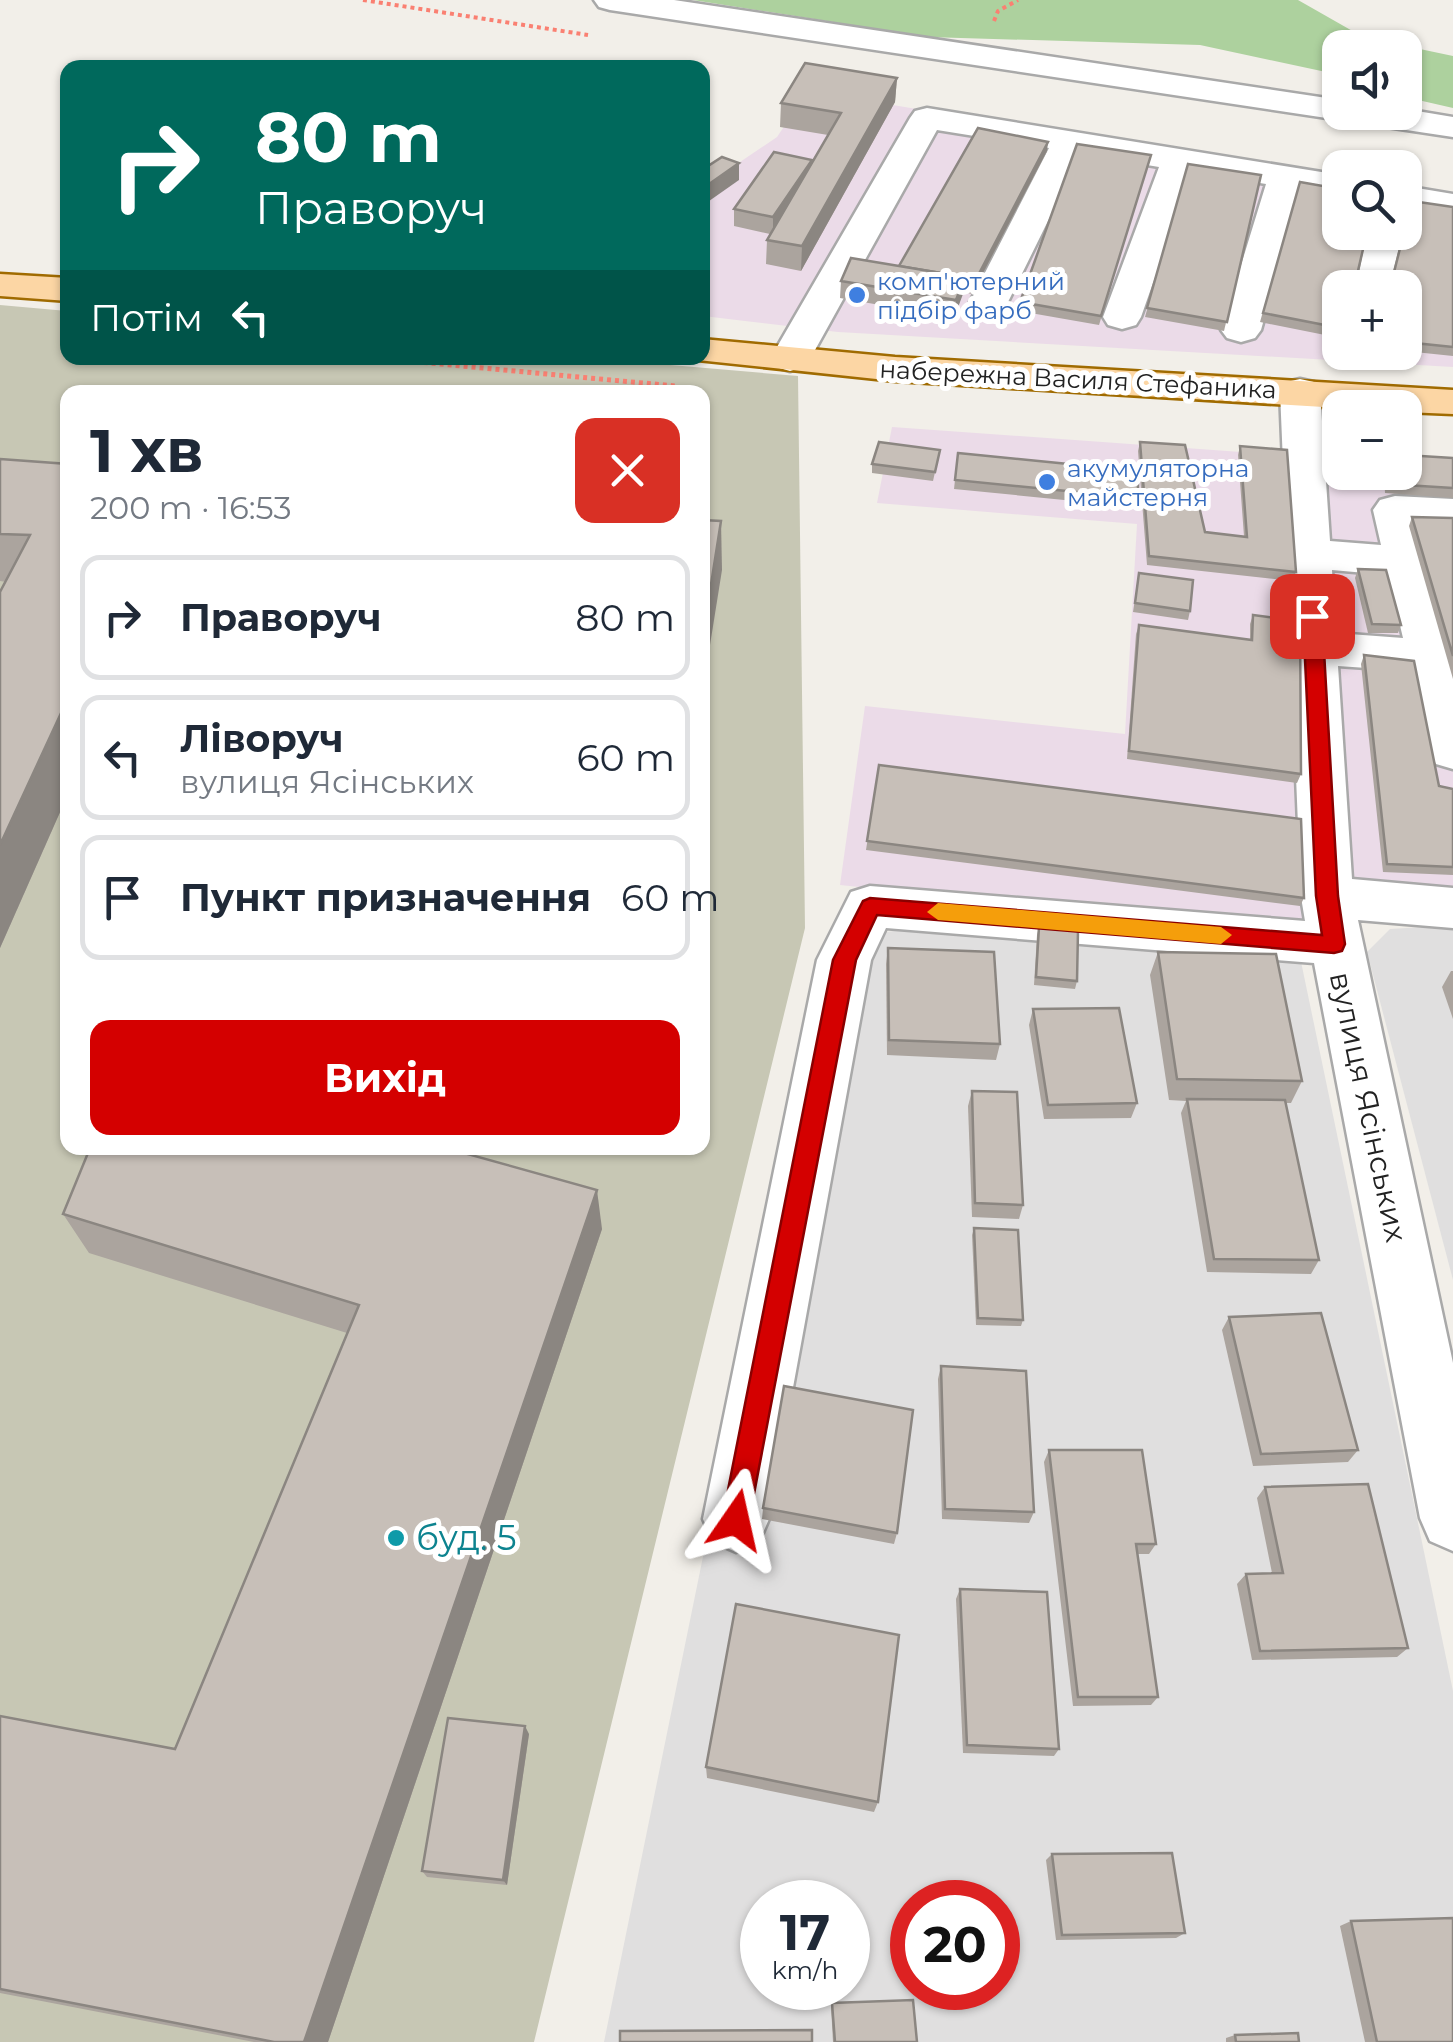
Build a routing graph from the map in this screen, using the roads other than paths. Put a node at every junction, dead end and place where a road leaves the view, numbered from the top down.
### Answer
1 (610, 0) edge
2 (1322, 107) edge
3 (1422, 122) edge
4 (1453, 127) edge
5 (1070, 142) junction
6 (1179, 160) junction
7 (1286, 178) junction
8 (1322, 183) edge
9 (1422, 200) edge
10 (1453, 205) edge
11 (0, 284) edge
12 (60, 289) edge
13 (989, 302) dead end
14 (1122, 317) dead end
15 (1241, 330) dead end
16 (710, 352) edge
17 (790, 359) junction
18 (1300, 391) junction
19 (1453, 402) edge
20 (1453, 512) edge
21 (1309, 554) junction
22 (1406, 561) junction
23 (1314, 648) junction
24 (1428, 656) junction
25 (1453, 751) edge
26 (1453, 908) edge
27 (1331, 921) junction
28 (1453, 1518) edge
29 (736, 1520) dead end

1 - 2 street
3 - 4 street
5 - 6 street
5 - 13 street
5 - 17 street
6 - 7 street
6 - 14 street
7 - 8 street
7 - 15 street
9 - 10 street
11 - 12 main road
16 - 17 main road, набережна Василя Стефаника
17 - 18 main road, набережна Василя Стефаника
18 - 19 main road, набережна Василя Стефаника
18 - 21 street, вулиця Ясінських
20 - 22 street
21 - 22 street
21 - 23 street, вулиця Ясінських
22 - 24 street
23 - 24 street
23 - 27 street, вулиця Ясінських
24 - 25 street
26 - 27 street
27 - 28 street, вулиця Ясінських
27 - 29 street

